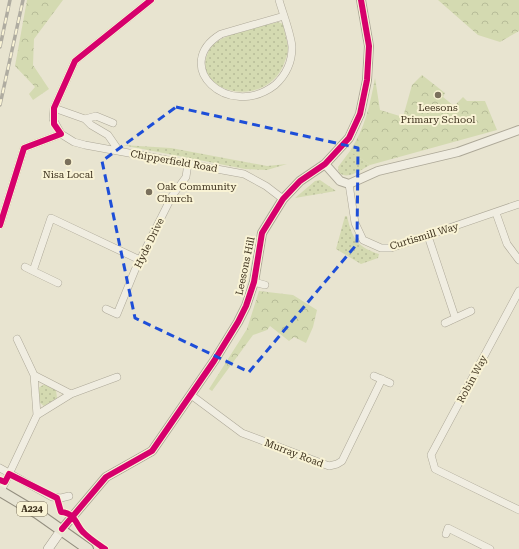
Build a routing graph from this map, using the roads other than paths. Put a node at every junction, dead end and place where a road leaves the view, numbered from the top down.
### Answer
1 (151, 0) edge
2 (279, 0) edge
3 (361, 0) edge
4 (284, 16) junction
5 (54, 108) junction
6 (85, 119) junction
7 (113, 123) dead end
8 (519, 130) edge
9 (61, 134) junction
10 (119, 151) junction
11 (188, 163) junction
12 (325, 164) junction
13 (349, 184) junction
14 (283, 199) junction
15 (519, 204) edge
16 (496, 213) junction
17 (0, 225) edge
18 (428, 236) junction
19 (140, 260) junction
20 (519, 260) edge
21 (25, 267) dead end
22 (33, 271) junction
23 (254, 282) junction
24 (58, 283) dead end
25 (265, 285) dead end
26 (519, 291) edge
27 (106, 309) dead end
28 (471, 311) dead end
29 (455, 317) junction
30 (445, 323) dead end
31 (17, 339) dead end
32 (34, 375) junction
33 (374, 376) dead end
34 (117, 377) dead end
35 (382, 379) junction
36 (390, 383) dead end
37 (71, 394) junction
38 (191, 395) junction
39 (37, 415) junction
40 (0, 468) edge
41 (9, 474) junction
42 (1, 491) edge
43 (69, 496) dead end
44 (519, 510) edge
45 (62, 529) junction
46 (446, 534) dead end
47 (48, 549) edge
48 (88, 549) edge
49 (490, 549) edge

1 - 5 street
2 - 4 street
3 - 12 street, Leesons Hill
4 - 4 street
5 - 6 street
5 - 9 street
6 - 7 street
6 - 10 street
8 - 13 street
9 - 10 street, Chipperfield Road
9 - 17 street
10 - 11 street, Chipperfield Road
11 - 14 street, Chipperfield Road
11 - 19 street, Hyde Drive
12 - 13 street
12 - 14 street, Leesons Hill
13 - 18 street, Curtismill Way
14 - 23 street, Leesons Hill
15 - 16 street, Curtismill Way
16 - 18 street, Curtismill Way
16 - 20 street
18 - 29 street
19 - 22 street
19 - 27 street, Hyde Drive
21 - 22 street
22 - 24 street
23 - 25 street, Leesons Hill
23 - 38 street, Leesons Hill
26 - 44 street, Robin Way
28 - 29 street
29 - 30 street
31 - 32 street
32 - 37 street
32 - 39 street
33 - 35 street
34 - 37 street
35 - 36 street
35 - 38 street, Murray Road
37 - 39 street
38 - 45 street, Leesons Hill
39 - 41 street
40 - 41 street
41 - 42 street
41 - 43 street
42 - 45 main road, A224
45 - 47 main road
45 - 48 main road, A224
46 - 49 street

